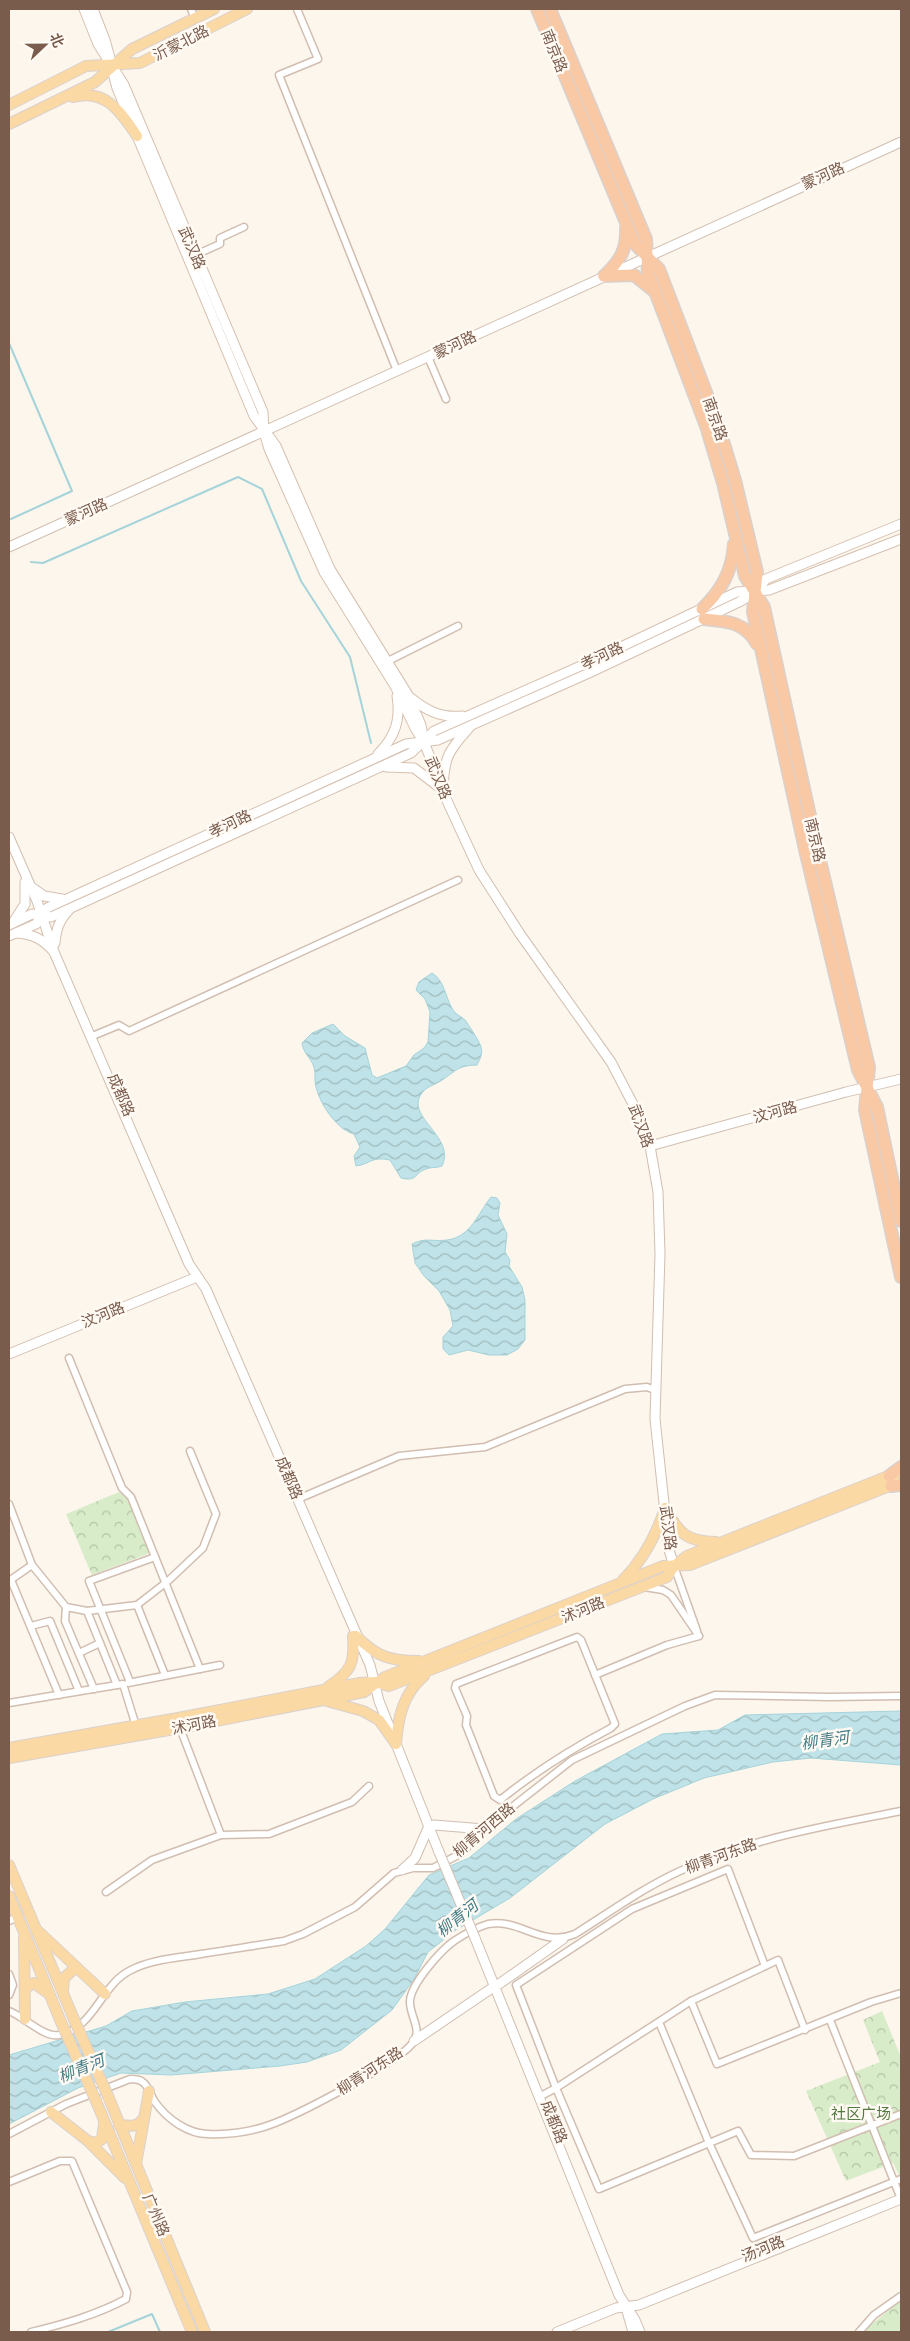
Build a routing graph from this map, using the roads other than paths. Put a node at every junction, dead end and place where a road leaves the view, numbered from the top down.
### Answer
1 (84, 9) edge
2 (92, 9) edge
3 (214, 9) edge
4 (247, 9) edge
5 (296, 9) edge
6 (537, 9) edge
7 (550, 9) edge
8 (193, 14) edge
9 (112, 66) junction
10 (50, 104) junction
11 (9, 105) edge
12 (9, 124) edge
13 (137, 136) junction
14 (901, 142) edge
15 (626, 222) junction
16 (244, 227) dead end
17 (195, 254) junction
18 (646, 255) junction
19 (604, 276) junction
20 (655, 292) junction
21 (428, 357) junction
22 (397, 371) junction
23 (446, 399) dead end
24 (264, 432) junction
25 (901, 524) edge
26 (735, 532) junction
27 (901, 539) edge
28 (9, 547) edge
29 (756, 592) junction
30 (703, 614) junction
31 (458, 626) dead end
32 (763, 653) junction
33 (388, 661) junction
34 (395, 686) junction
35 (408, 695) junction
36 (470, 715) junction
37 (471, 726) junction
38 (424, 742) junction
39 (373, 759) junction
40 (378, 768) junction
41 (443, 790) junction
42 (9, 837) edge
43 (9, 845) edge
44 (458, 880) dead end
45 (27, 884) junction
46 (68, 898) junction
47 (71, 908) junction
48 (41, 916) junction
49 (10, 924) edge
50 (12, 934) edge
51 (54, 948) junction
52 (94, 1035) junction
53 (901, 1079) edge
54 (866, 1088) junction
55 (650, 1146) junction
56 (901, 1221) edge
57 (197, 1277) junction
58 (901, 1277) edge
59 (9, 1354) edge
60 (68, 1358) dead end
61 (655, 1390) junction
62 (190, 1451) dead end
63 (901, 1469) edge
64 (896, 1482) edge
65 (298, 1499) junction
66 (9, 1504) edge
67 (665, 1508) junction
68 (722, 1542) junction
69 (155, 1557) junction
70 (32, 1565) junction
71 (674, 1566) junction
72 (10, 1581) edge
73 (166, 1583) junction
74 (619, 1584) junction
75 (642, 1586) junction
76 (137, 1605) junction
77 (66, 1607) junction
78 (101, 1610) junction
79 (87, 1611) junction
80 (31, 1626) junction
81 (354, 1636) junction
82 (699, 1636) junction
83 (100, 1643) junction
84 (79, 1653) junction
85 (220, 1665) dead end
86 (428, 1666) junction
87 (200, 1668) junction
88 (596, 1675) junction
89 (165, 1676) junction
90 (130, 1682) junction
91 (375, 1682) junction
92 (120, 1684) junction
93 (94, 1689) junction
94 (78, 1691) junction
95 (59, 1695) junction
96 (323, 1695) junction
97 (901, 1696) edge
98 (9, 1703) edge
99 (136, 1726) junction
100 (180, 1728) junction
101 (396, 1739) junction
102 (9, 1742) edge
103 (9, 1748) edge
104 (31, 1749) junction
105 (9, 1758) edge
106 (9, 1764) edge
107 (369, 1786) dead end
108 (901, 1810) edge
109 (432, 1826) junction
110 (484, 1829) junction
111 (220, 1835) junction
112 (9, 1865) edge
113 (402, 1870) junction
114 (106, 1892) dead end
115 (9, 1896) edge
116 (13, 1919) edge
117 (35, 1928) junction
118 (24, 1932) junction
119 (563, 1939) junction
120 (765, 1966) junction
121 (76, 1968) junction
122 (9, 1974) edge
123 (497, 1985) junction
124 (25, 1988) junction
125 (62, 1992) junction
126 (105, 1994) junction
127 (901, 1994) edge
128 (9, 1995) edge
129 (50, 1995) junction
130 (691, 2001) junction
131 (9, 2011) edge
132 (25, 2019) junction
133 (830, 2020) junction
134 (659, 2022) junction
135 (805, 2030) junction
136 (414, 2041) junction
137 (556, 2088) junction
138 (149, 2091) junction
139 (541, 2096) junction
140 (51, 2112) junction
141 (901, 2114) edge
142 (144, 2118) junction
143 (104, 2122) junction
144 (119, 2125) junction
145 (871, 2125) junction
146 (9, 2134) edge
147 (88, 2141) junction
148 (710, 2143) junction
149 (136, 2166) junction
150 (901, 2179) edge
151 (9, 2182) edge
152 (129, 2182) junction
153 (894, 2182) junction
154 (900, 2198) edge
155 (901, 2296) edge
156 (626, 2308) junction
157 (31, 2332) edge
158 (192, 2332) edge
159 (205, 2332) edge
160 (557, 2332) edge
161 (570, 2332) edge
162 (633, 2332) edge
163 (640, 2332) edge
164 (859, 2332) edge

1 - 9 street, 武汉路
2 - 9 street, 武汉路
3 - 8 main road, 沂蒙北路
4 - 9 main road, 沂蒙北路
5 - 22 street
6 - 15 highway, 南京路
7 - 18 highway, 南京路
8 - 9 main road, 沂蒙北路
9 - 10 main road, 沂蒙北路
9 - 11 main road, 沂蒙北路
9 - 13 street, 武汉路
9 - 17 street, 武汉路
10 - 12 main road, 沂蒙北路
10 - 13 main road
13 - 24 street, 武汉路
14 - 18 street, 蒙河路
15 - 18 highway, 南京路
15 - 19 highway
16 - 17 street
17 - 24 street, 武汉路
18 - 19 street, 蒙河路
18 - 20 highway, 南京路
18 - 29 highway, 南京路
19 - 20 highway
19 - 21 street, 蒙河路
20 - 26 highway, 南京路
21 - 22 street, 蒙河路
21 - 23 street
22 - 24 street, 蒙河路
24 - 28 street, 蒙河路
24 - 33 street, 武汉路
24 - 34 street, 武汉路
25 - 29 street, 孝河路
26 - 29 highway, 南京路
26 - 30 highway
27 - 29 street, 孝河路
29 - 30 street, 孝河路
29 - 32 highway, 南京路
29 - 54 highway, 南京路
30 - 32 highway
30 - 36 street, 孝河路
30 - 37 street, 孝河路
31 - 33 street
32 - 54 highway, 南京路
33 - 35 street, 武汉路
34 - 38 street, 武汉路
34 - 39 street
35 - 36 street
35 - 38 street, 武汉路
36 - 38 street, 孝河路
37 - 38 street, 孝河路
37 - 41 street
38 - 39 street, 孝河路
38 - 40 street, 孝河路
38 - 41 street, 武汉路
39 - 46 street, 孝河路
40 - 41 street
40 - 47 street, 孝河路
41 - 55 street, 武汉路
42 - 45 street, 成都路
43 - 45 street, 成都路
44 - 52 street
45 - 46 street
45 - 48 street, 成都路
45 - 49 street
46 - 48 street, 孝河路
47 - 48 street, 孝河路
47 - 51 street
48 - 49 street, 孝河路
48 - 50 street, 孝河路
48 - 51 street, 成都路
50 - 51 street
51 - 52 street, 成都路
51 - 57 street, 成都路
52 - 57 street, 成都路
53 - 54 street, 汶河路
54 - 55 street, 汶河路
54 - 56 highway, 南京路
54 - 58 highway, 南京路
55 - 61 street, 武汉路
57 - 59 street, 汶河路
57 - 65 street, 成都路
57 - 81 street, 成都路
60 - 69 street
61 - 65 street
61 - 67 street, 武汉路
62 - 73 street
63 - 64 highway
64 - 68 main road, 沭河路
64 - 71 main road, 沭河路
65 - 81 street, 成都路
66 - 70 street
67 - 68 main road
67 - 71 street, 武汉路
67 - 74 main road
68 - 71 main road, 沭河路
69 - 73 street
69 - 78 street
70 - 72 street
70 - 77 street
71 - 74 main road, 沭河路
71 - 75 main road, 沭河路
71 - 82 street
72 - 80 street
73 - 76 street
73 - 87 street
74 - 86 main road, 沭河路
75 - 82 street
75 - 86 main road, 沭河路
76 - 78 street
76 - 89 street
77 - 79 street
77 - 84 street
78 - 79 street
78 - 90 street
79 - 83 street
80 - 94 street
80 - 95 street
81 - 86 main road
81 - 91 street, 成都路
81 - 96 main road
82 - 88 street
83 - 84 street
83 - 92 street
84 - 93 street
85 - 87 street
86 - 91 main road, 沭河路
86 - 101 main road
87 - 89 street
88 - 88 street
89 - 90 street
90 - 92 street
91 - 96 main road, 沭河路
91 - 101 street, 成都路
92 - 93 street
92 - 99 street
93 - 94 street
94 - 95 street
95 - 98 street
96 - 99 main road, 沭河路
96 - 100 main road, 沭河路
96 - 101 main road
97 - 110 street, 柳青河西路
99 - 104 main road, 沭河路
100 - 104 main road, 沭河路
100 - 111 street
101 - 109 street, 成都路
102 - 104 main road
103 - 104 main road, 沭河路
104 - 105 main road, 沭河路
104 - 106 main road
107 - 111 street
108 - 119 street, 柳青河东路
109 - 110 street
109 - 113 street
109 - 123 street, 成都路, bridge
110 - 113 street, 柳青河西路
111 - 114 street
112 - 117 main road
113 - 126 street
115 - 116 main road
116 - 118 main road
117 - 121 main road
117 - 125 main road
118 - 124 main road
118 - 129 main road
119 - 123 street
119 - 136 street, 柳青河东路
120 - 130 street
120 - 135 street
120 - 137 street
121 - 125 main road
121 - 126 main road
122 - 128 street
123 - 136 street
123 - 139 street, 成都路
124 - 129 main road
124 - 132 main road
125 - 144 main road, 广州路, bridge
126 - 132 street
127 - 133 street
129 - 143 main road, 广州路, bridge
130 - 134 street
130 - 135 street
131 - 132 street
133 - 135 street
133 - 145 street
134 - 137 street
134 - 148 street
136 - 138 street, 柳青河东路
137 - 139 street
137 - 148 street
138 - 140 street, 柳青河东路
138 - 142 main road
139 - 156 street, 成都路
140 - 146 street, 柳青河东路
140 - 147 main road
141 - 145 street
142 - 144 main road
142 - 149 main road
143 - 147 main road
143 - 152 main road, 广州路
144 - 149 main road, 广州路
145 - 148 street
145 - 153 street
147 - 152 main road
148 - 153 street
149 - 159 main road, 广州路
150 - 153 street
151 - 157 street
152 - 158 main road, 广州路
153 - 154 street
154 - 156 street, 汤河路
155 - 164 street
156 - 160 street, 汤河路
156 - 161 street, 汤河路
156 - 162 street, 成都路
156 - 163 street, 成都路

